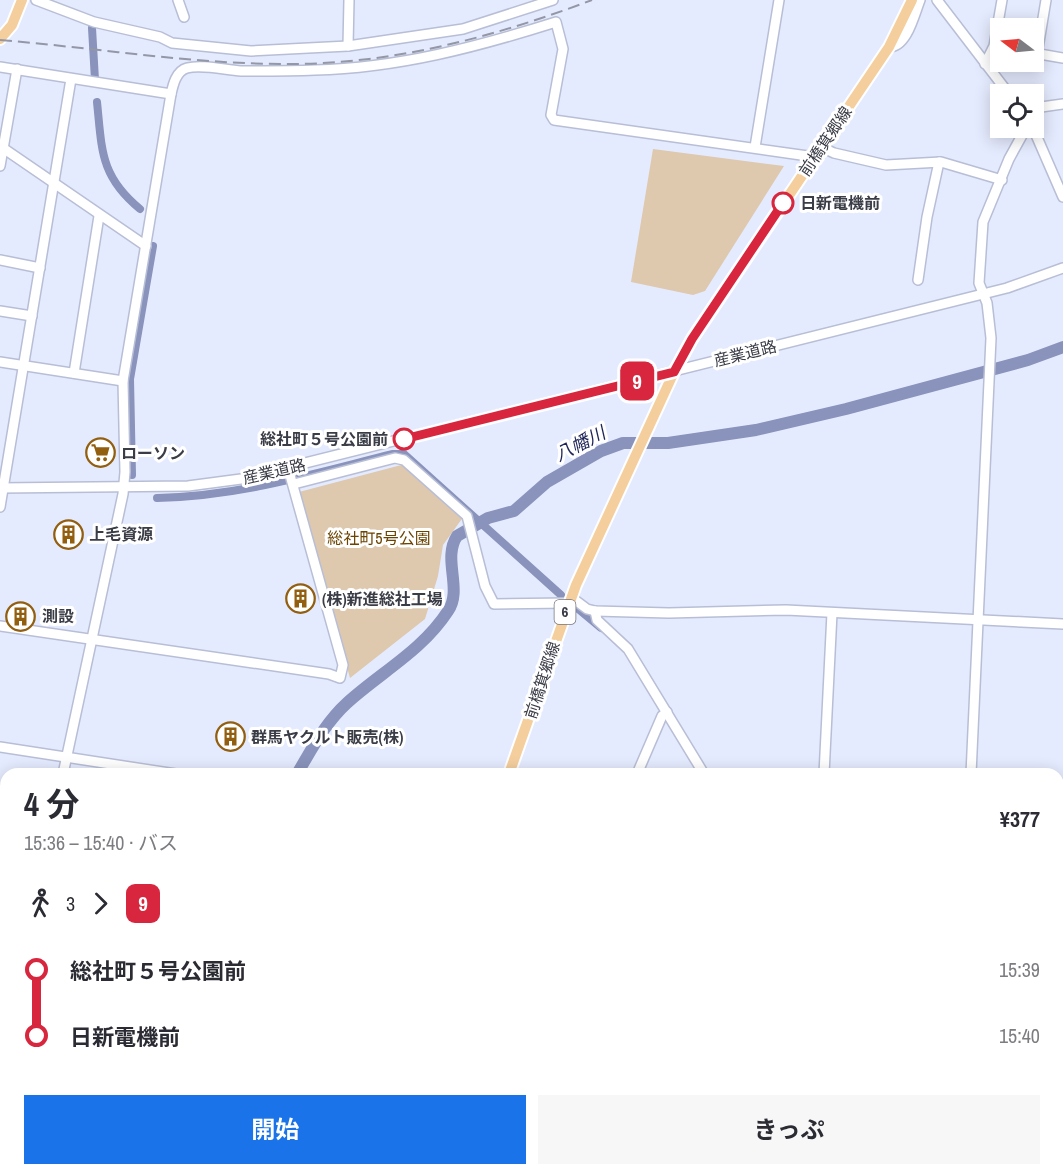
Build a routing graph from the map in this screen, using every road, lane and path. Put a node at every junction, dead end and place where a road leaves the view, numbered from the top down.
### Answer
1 (22, 0) edge
2 (36, 0) edge
3 (178, 0) edge
4 (349, 0) edge
5 (553, 0) edge
6 (779, 0) edge
7 (912, 0) edge
8 (920, 0) edge
9 (937, 0) edge
10 (1002, 0) edge
11 (1046, 0) edge
12 (184, 17) dead end
13 (1000, 18) edge
14 (1042, 18) edge
15 (0, 39) edge
16 (348, 46) junction
17 (889, 48) junction
18 (1044, 55) edge
19 (990, 57) edge
20 (1063, 58) edge
21 (985, 64) junction
22 (0, 67) edge
23 (17, 69) junction
24 (71, 78) junction
25 (1001, 84) edge
26 (171, 94) junction
27 (1063, 104) edge
28 (1044, 107) edge
29 (1021, 138) edge
30 (1036, 138) edge
31 (2, 147) edge
32 (755, 147) junction
33 (818, 152) junction
34 (939, 162) junction
35 (0, 166) edge
36 (1002, 180) junction
37 (54, 184) junction
38 (1063, 197) edge
39 (99, 216) junction
40 (146, 246) junction
41 (0, 260) edge
42 (40, 268) junction
43 (1063, 268) edge
44 (918, 280) dead end
45 (984, 294) junction
46 (0, 311) edge
47 (32, 316) junction
48 (0, 362) edge
49 (25, 366) junction
50 (674, 372) junction
51 (74, 373) junction
52 (123, 381) junction
53 (288, 468) junction
54 (294, 484) junction
55 (125, 487) junction
56 (2, 488) edge
57 (0, 507) edge
58 (570, 600) junction
59 (595, 611) junction
60 (832, 613) junction
61 (979, 620) junction
62 (1063, 624) edge
63 (0, 626) edge
64 (92, 640) junction
65 (667, 712) junction
66 (0, 747) edge
67 (66, 757) junction
68 (64, 768) edge
69 (137, 768) edge
70 (511, 768) edge
71 (640, 768) edge
72 (700, 768) edge
73 (824, 768) edge
74 (971, 768) edge

1 - 15 main road
2 - 16 street
3 - 12 street
4 - 16 street
5 - 16 street
6 - 32 street
7 - 17 main road, 前橋箕郷線 / 6
8 - 17 street
9 - 21 street
10 - 13 street
11 - 14 street
17 - 33 main road, 前橋箕郷線 / 6
18 - 20 street
19 - 21 street
21 - 25 street
22 - 23 street
23 - 24 street
23 - 31 street
24 - 26 street
24 - 37 street
26 - 32 street
26 - 40 street
27 - 28 street
29 - 36 street
30 - 38 street
31 - 35 street
31 - 37 street
32 - 33 street
33 - 34 street
33 - 50 main road, 前橋箕郷線 / 6
34 - 36 street
34 - 44 street
36 - 45 street
37 - 39 street
37 - 42 street
39 - 40 street
39 - 51 street
40 - 52 street
41 - 42 street
42 - 47 street
43 - 45 street, 産業道路
45 - 50 street, 産業道路
45 - 61 street
46 - 47 street
47 - 49 street
48 - 49 street
49 - 51 street
49 - 56 street
50 - 53 street, 産業道路
50 - 58 main road, 前橋箕郷線 / 6
51 - 52 street
52 - 55 street
53 - 54 street
53 - 55 street, 産業道路
54 - 58 street
54 - 64 street
55 - 56 street, 産業道路
55 - 64 street
56 - 57 street
58 - 59 street
58 - 70 main road, 前橋箕郷線 / 6
59 - 60 street
59 - 65 street
60 - 61 street
60 - 73 street
61 - 62 street
61 - 74 street
63 - 64 street
64 - 67 street
65 - 71 street
65 - 72 street
66 - 67 street
67 - 68 street
67 - 69 street

